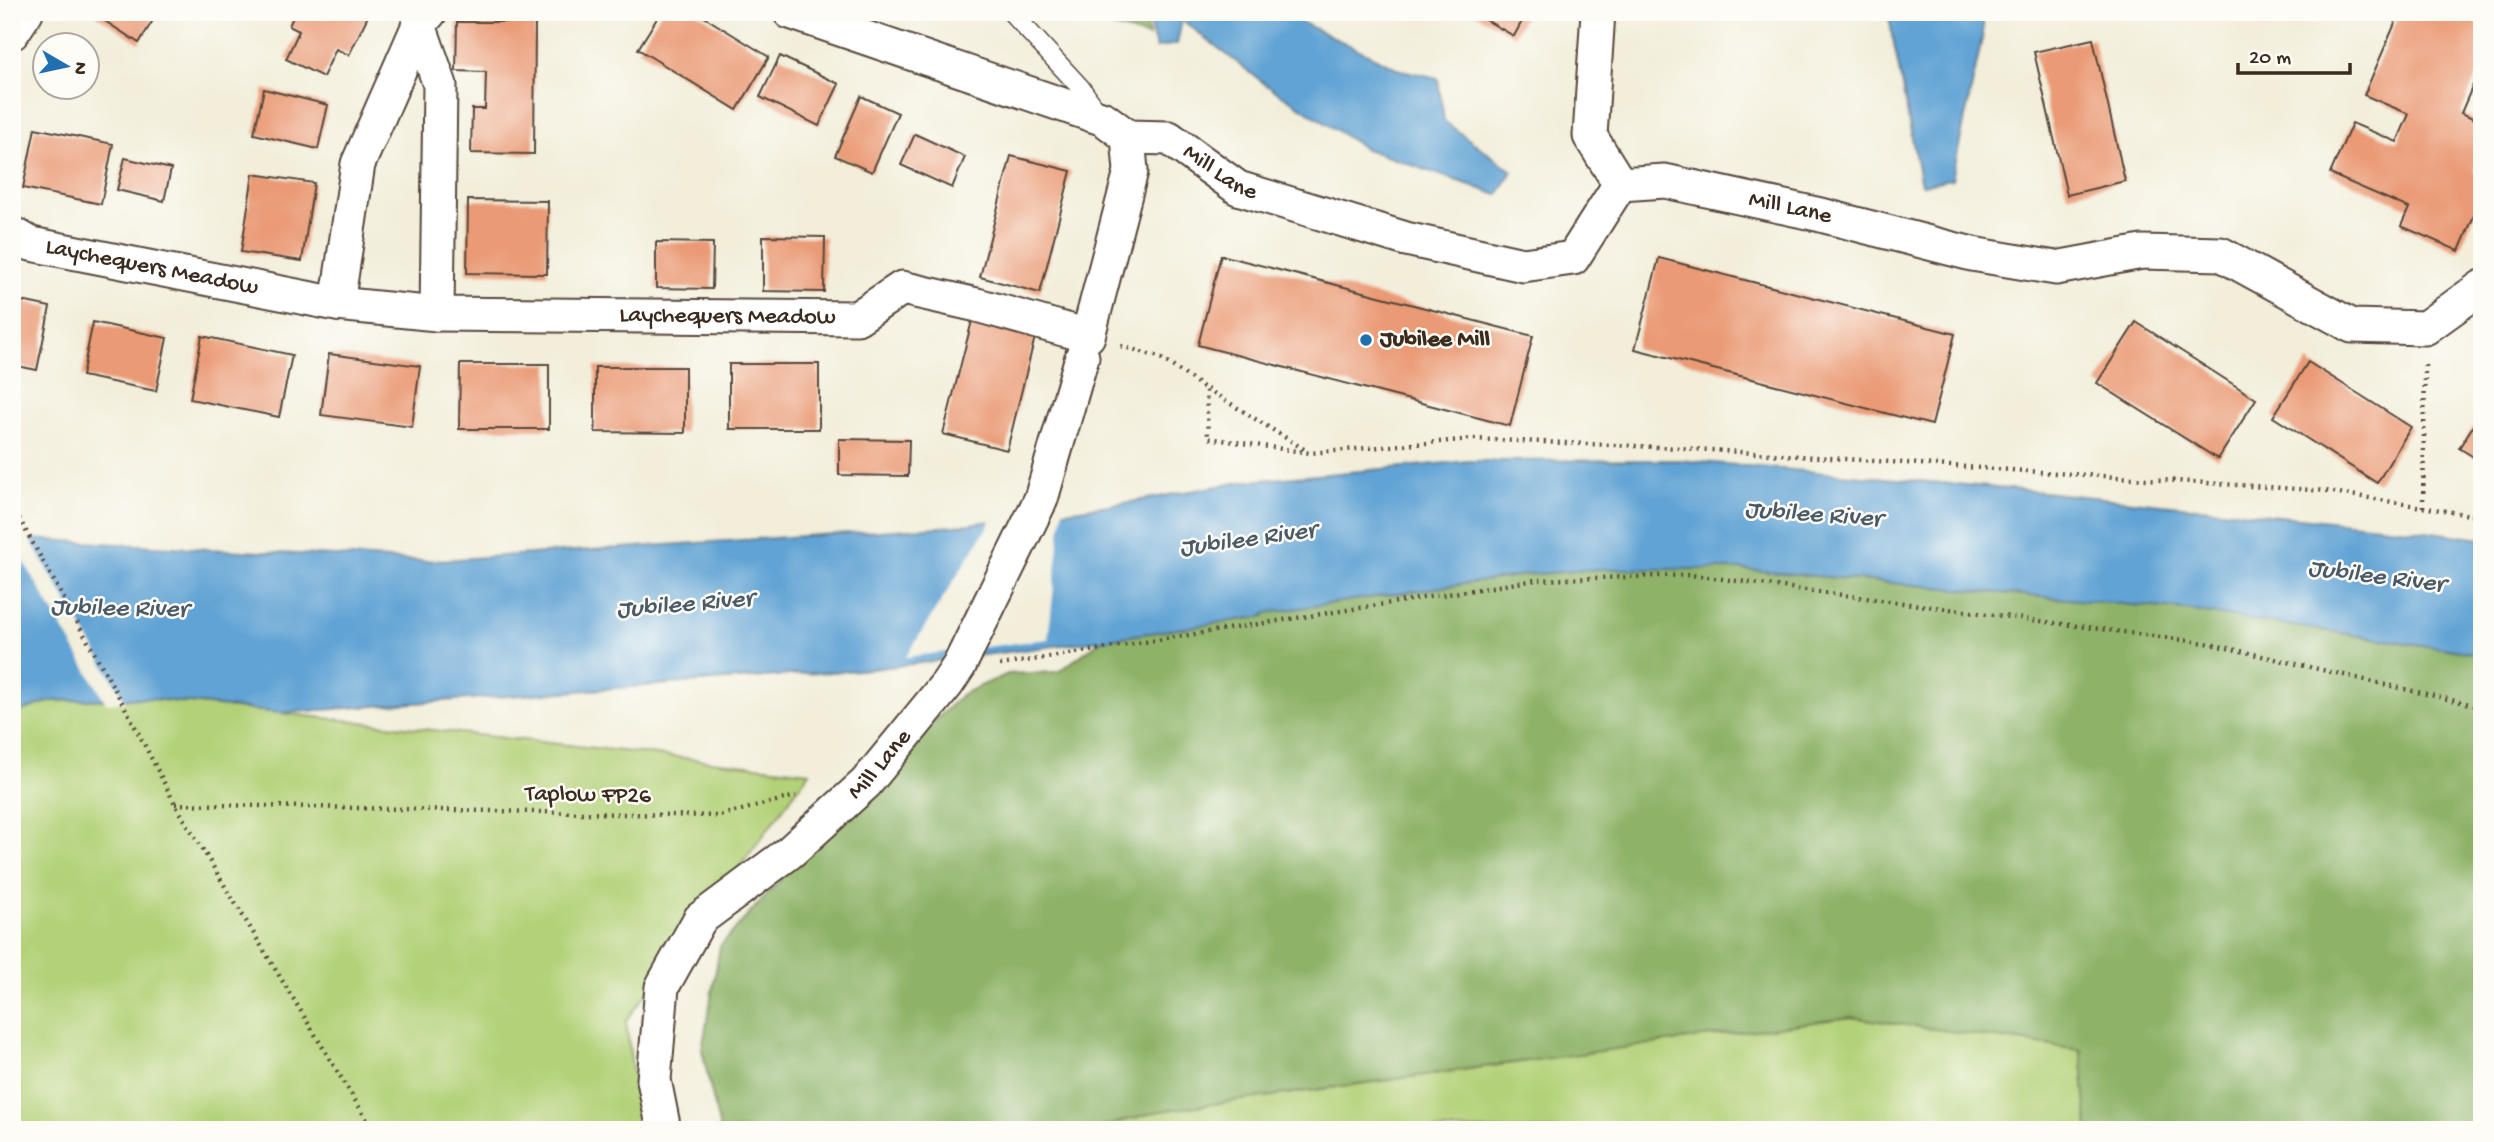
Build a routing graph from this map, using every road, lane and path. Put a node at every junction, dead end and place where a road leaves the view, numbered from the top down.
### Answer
1 (26, 12) edge
2 (790, 12) edge
3 (1011, 12) edge
4 (1598, 12) edge
5 (425, 19) edge
6 (12, 33) edge
7 (1116, 128) junction
8 (1620, 184) junction
9 (12, 233) edge
10 (2482, 287) edge
11 (337, 304) junction
12 (437, 314) junction
13 (2425, 328) junction
14 (1085, 346) junction
15 (1206, 389) junction
16 (1310, 453) junction
17 (12, 506) edge
18 (2423, 507) junction
19 (2482, 517) edge
20 (957, 669) junction
21 (2482, 707) edge
22 (808, 789) dead end
23 (176, 804) junction
24 (373, 1130) edge
25 (664, 1130) edge

1 - 6 street
2 - 7 street, Mill Lane
3 - 7 lane
4 - 8 street
5 - 11 street
5 - 12 street
7 - 8 street, Mill Lane
7 - 14 street, Mill Lane
8 - 13 street, Mill Lane
9 - 11 street, Laychequers Meadow
10 - 13 street
11 - 12 street, Laychequers Meadow
12 - 14 street, Laychequers Meadow
13 - 18 path
14 - 15 path
14 - 20 street, Mill Lane
15 - 16 path
15 - 16 path
16 - 18 path
17 - 23 path
18 - 19 path
20 - 21 path
20 - 25 street, Mill Lane
22 - 23 path, Taplow FP26
23 - 24 path

